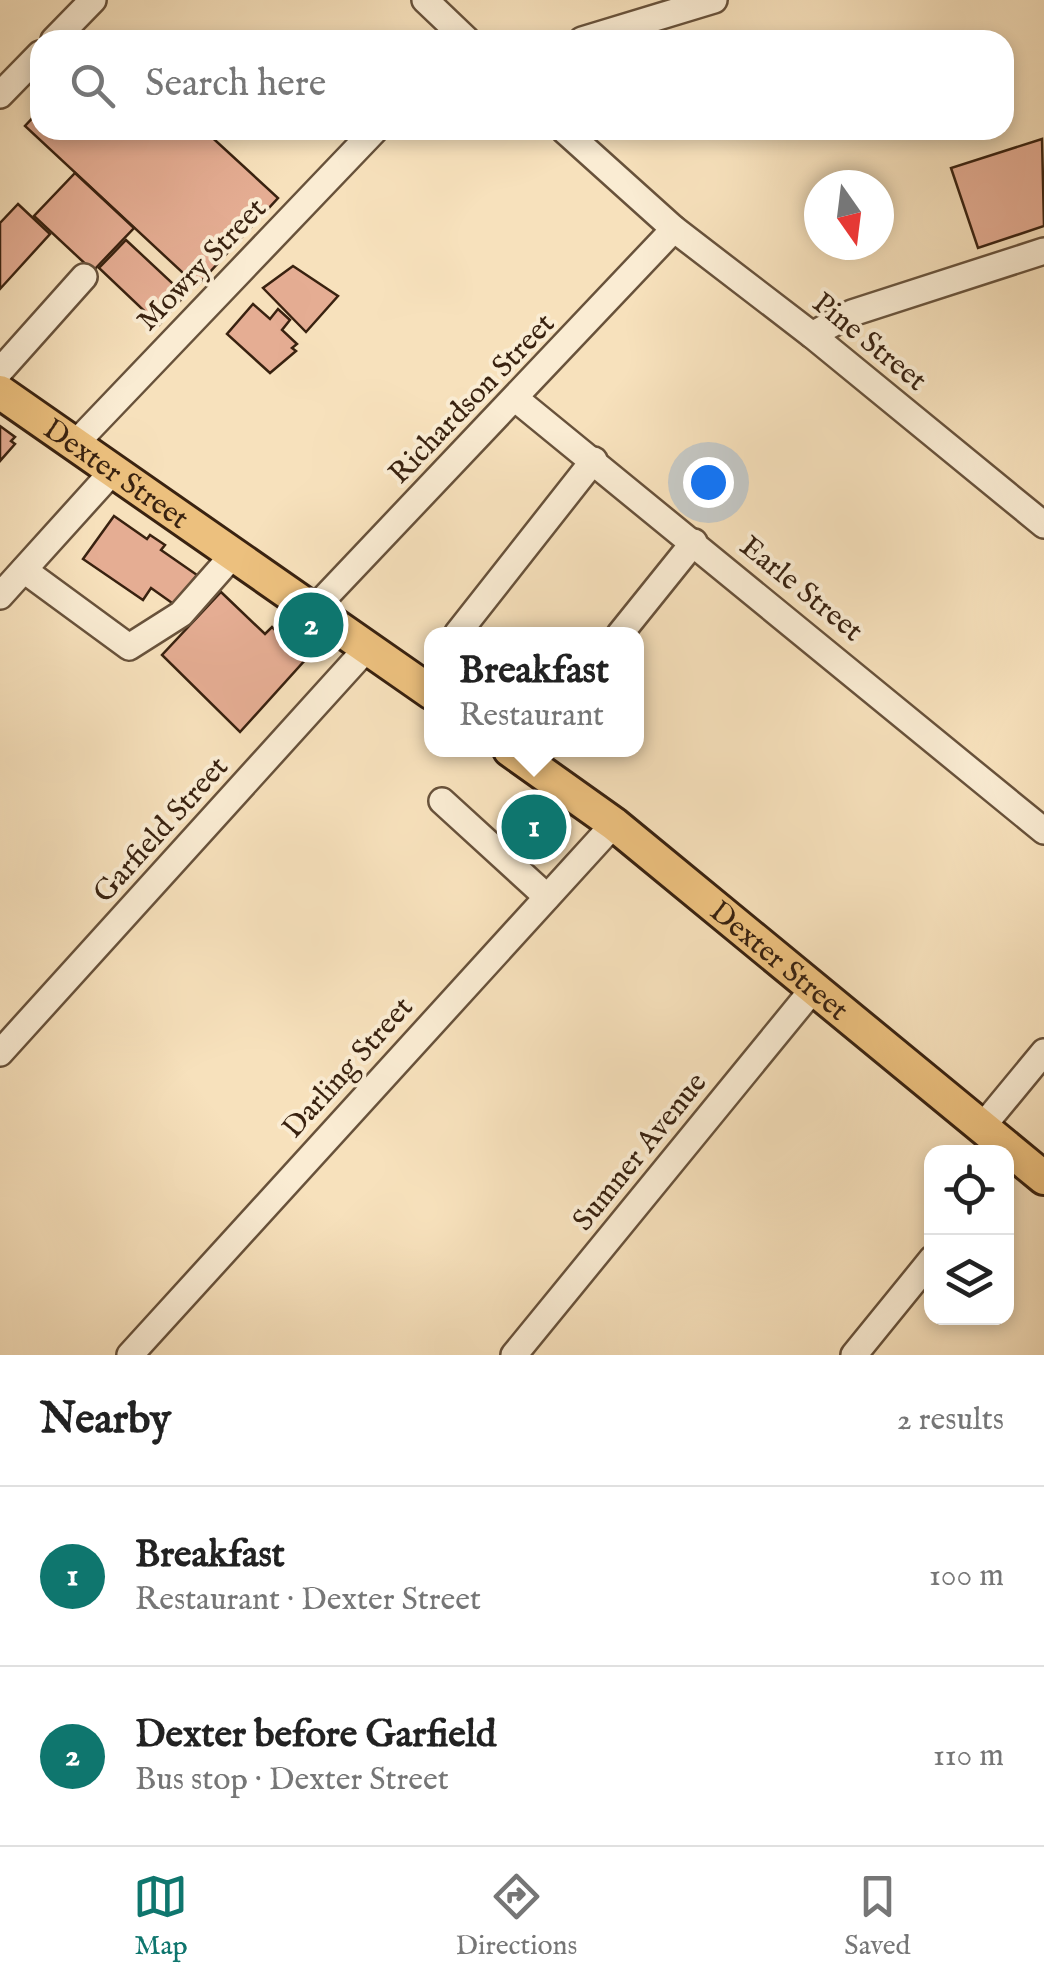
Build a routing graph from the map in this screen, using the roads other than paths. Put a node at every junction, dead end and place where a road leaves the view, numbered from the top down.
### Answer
1 (92, 0) edge
2 (424, 0) edge
3 (714, 0) edge
4 (64, 30) edge
5 (455, 30) edge
6 (615, 30) edge
7 (30, 64) edge
8 (0, 96) edge
9 (365, 140) edge
10 (575, 140) edge
11 (674, 229) junction
12 (1044, 251) edge
13 (84, 277) dead end
14 (812, 335) junction
15 (0, 372) edge
16 (0, 392) edge
17 (516, 398) junction
18 (75, 444) junction
19 (594, 460) junction
20 (114, 471) junction
21 (1044, 525) edge
22 (694, 542) junction
23 (233, 554) junction
24 (24, 570) junction
25 (0, 596) edge
26 (312, 610) junction
27 (462, 627) edge
28 (626, 627) edge
29 (368, 647) junction
30 (424, 679) edge
31 (526, 757) edge
32 (442, 800) dead end
33 (614, 824) junction
34 (1044, 831) edge
35 (546, 897) junction
36 (814, 988) junction
37 (1044, 1052) edge
38 (0, 1053) edge
39 (982, 1126) junction
40 (998, 1145) edge
41 (1014, 1162) edge
42 (1044, 1178) edge
43 (924, 1269) edge
44 (130, 1355) edge
45 (514, 1355) edge
46 (854, 1355) edge

1 - 4 street
2 - 5 street
3 - 6 street
7 - 8 street
9 - 18 street, Mowry Street
10 - 11 street, Pine Street
11 - 14 street, Pine Street
11 - 17 street, Richardson Street
12 - 14 street
13 - 15 street
14 - 21 street, Pine Street
16 - 18 main road, Dexter Street
17 - 19 street, Earle Street
17 - 26 street, Richardson Street
18 - 20 main road, Dexter Street
19 - 22 street, Earle Street
19 - 27 street
20 - 23 main road, Dexter Street
20 - 24 street
22 - 28 street
22 - 34 street, Earle Street
23 - 24 street
23 - 26 main road, Dexter Street
24 - 25 street
26 - 29 main road, Dexter Street
29 - 30 main road, Dexter Street
29 - 38 street, Garfield Street
31 - 33 main road, Dexter Street
32 - 35 street
33 - 35 street, Darling Street
33 - 36 main road, Dexter Street
35 - 44 street, Darling Street
36 - 39 main road, Dexter Street
36 - 45 street, Sumner Avenue
37 - 39 street
39 - 40 main road, Dexter Street
41 - 42 main road, Dexter Street
43 - 46 street

